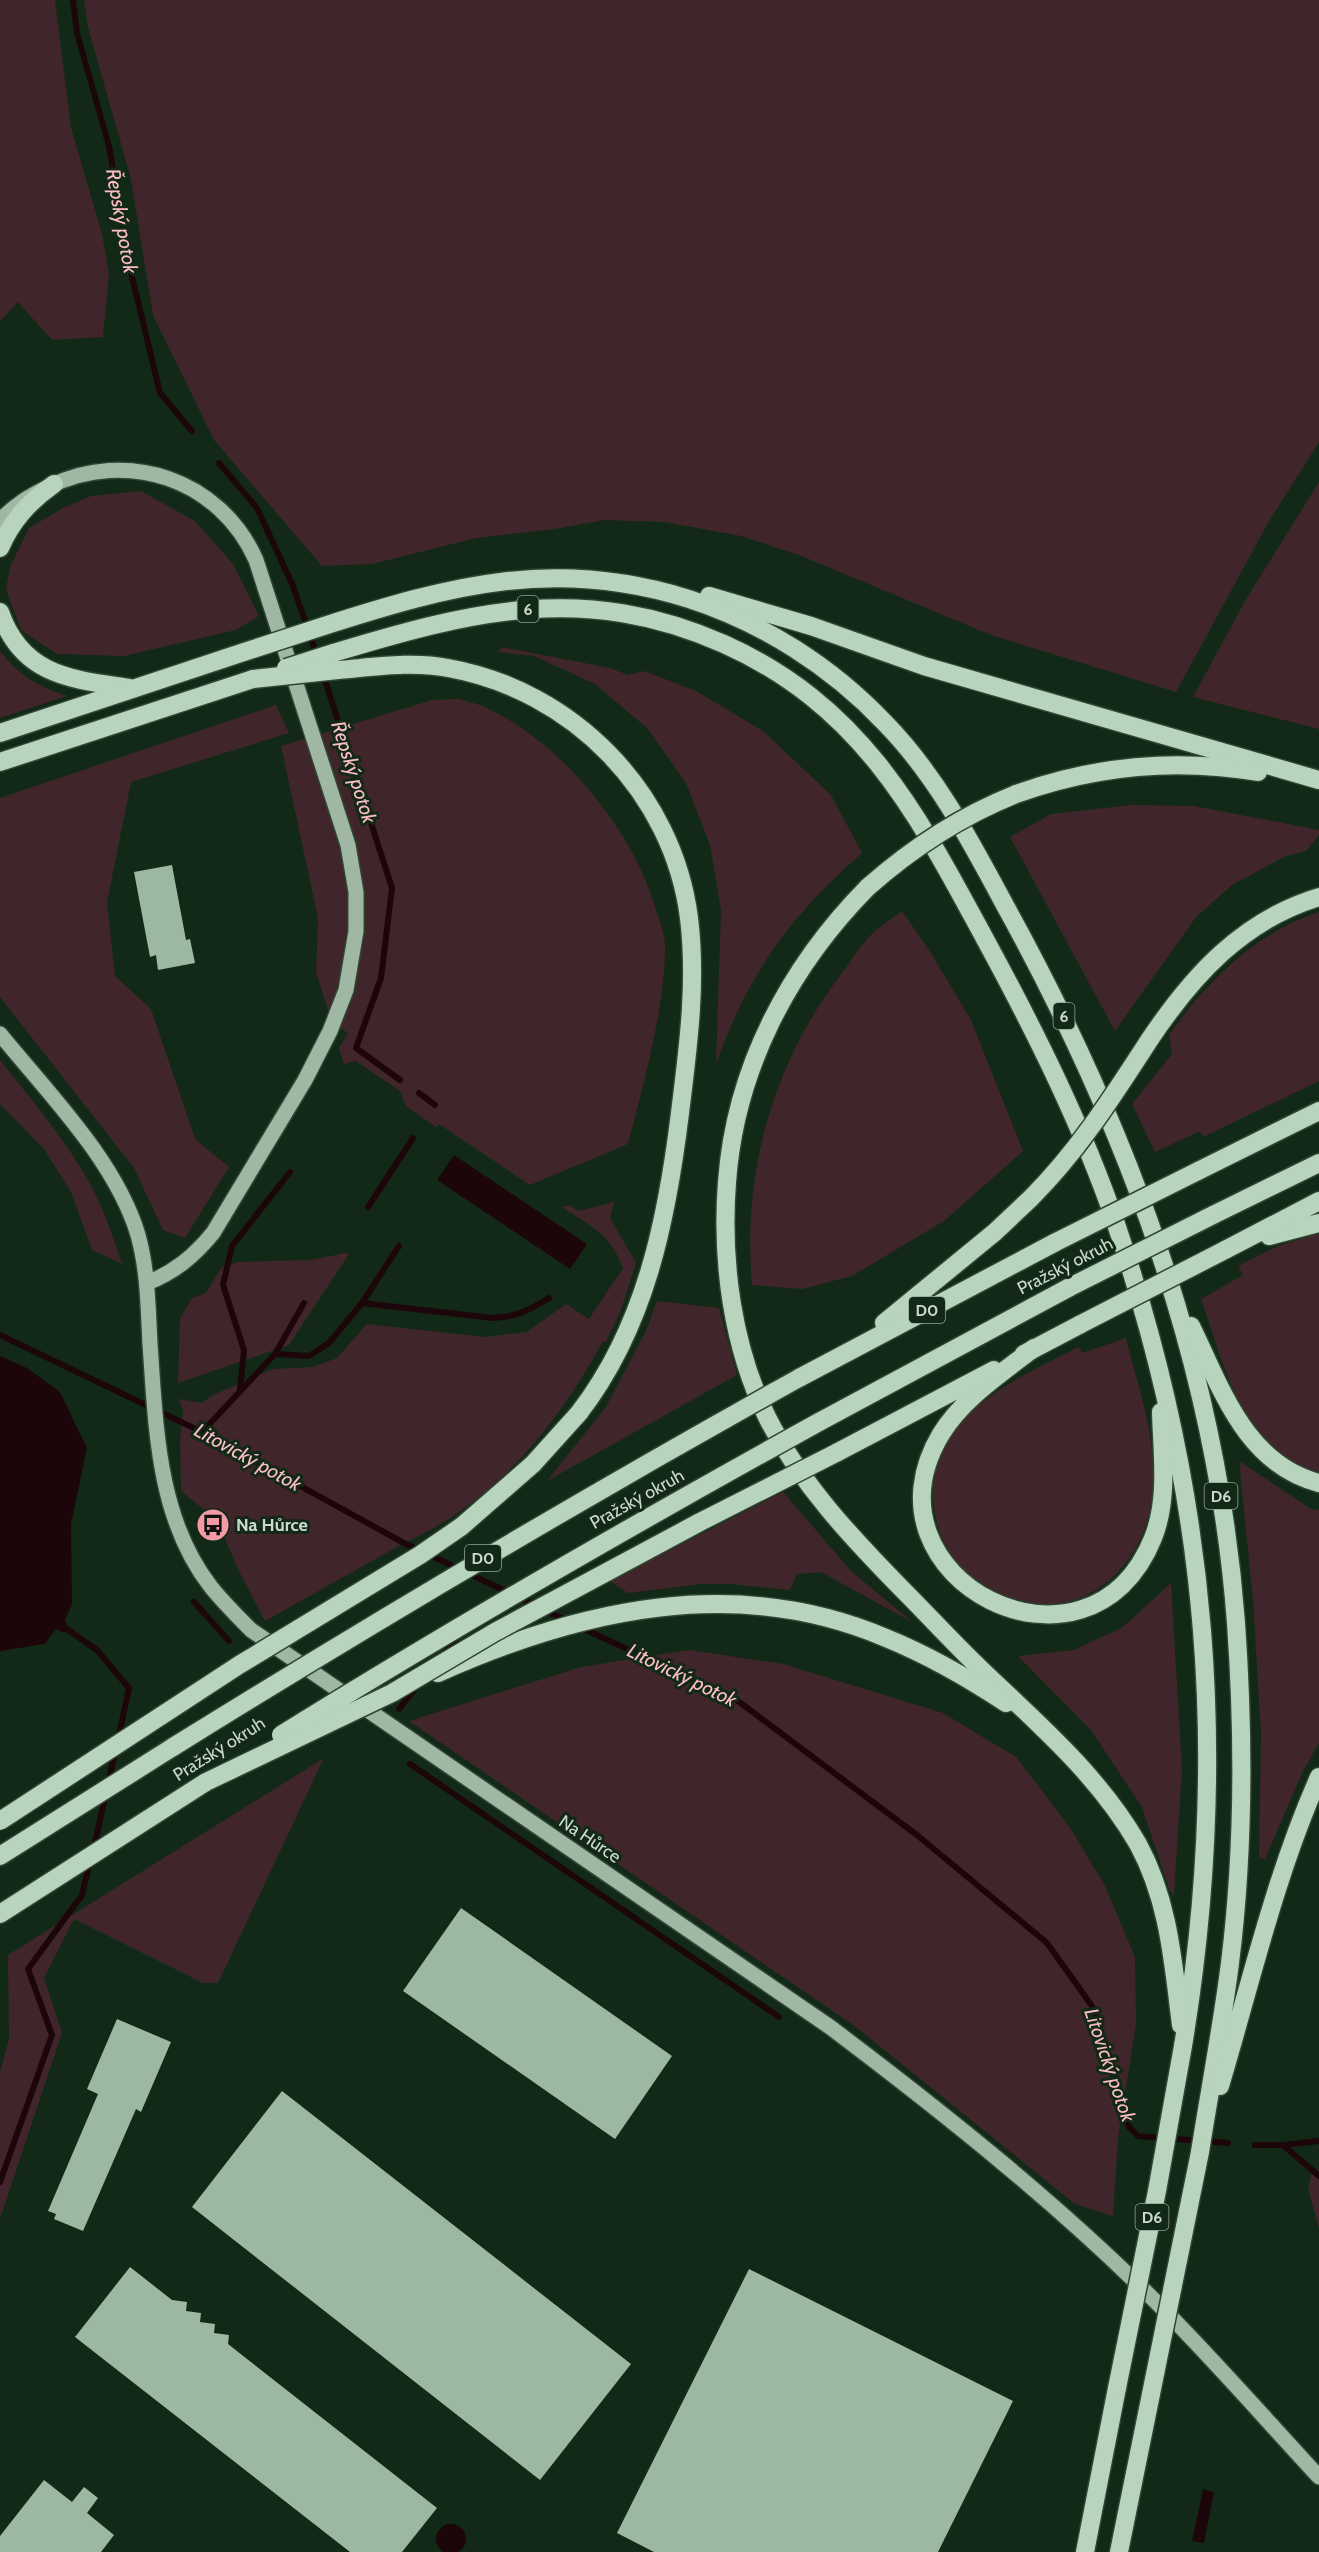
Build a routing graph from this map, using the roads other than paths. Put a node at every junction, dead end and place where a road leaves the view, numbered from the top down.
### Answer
1 (54, 484) junction
2 (0, 521) edge
3 (0, 548) edge
4 (636, 586) junction
5 (0, 612) edge
6 (335, 662) junction
7 (134, 689) junction
8 (0, 733) edge
9 (4, 761) edge
10 (1319, 782) edge
11 (1319, 897) edge
12 (0, 1034) edge
13 (1319, 1111) edge
14 (1319, 1163) edge
15 (1319, 1201) edge
16 (1319, 1223) edge
17 (1225, 1250) junction
18 (1166, 1273) junction
19 (147, 1283) junction
20 (1034, 1348) junction
21 (853, 1349) junction
22 (1160, 1368) junction
23 (1319, 1483) edge
24 (392, 1693) junction
25 (1042, 1727) junction
26 (1319, 1776) edge
27 (206, 1782) junction
28 (0, 1821) edge
29 (0, 1856) edge
30 (0, 1914) edge
31 (1183, 2046) junction
32 (1223, 2054) junction
33 (1319, 2477) edge
34 (1085, 2552) edge
35 (1119, 2552) edge

1 - 2 main road
1 - 3 highway
1 - 19 main road
4 - 7 highway, 6, bridge
4 - 10 highway
4 - 18 highway, 6
5 - 7 highway
6 - 9 highway, 6, bridge
6 - 22 highway, 6
6 - 28 highway, bridge
7 - 8 highway, 6
10 - 25 highway, bridge
11 - 21 highway, bridge
12 - 19 main road, Na Hůrce
13 - 21 highway, Pražský okruh / D0, bridge
14 - 27 highway, Pražský okruh / D0, bridge
15 - 17 highway
16 - 17 highway
17 - 20 highway, bridge
18 - 23 highway
18 - 32 highway, D6
19 - 33 main road, Na Hůrce
20 - 22 highway
20 - 24 highway, bridge
21 - 29 highway, Pražský okruh / D0, bridge
22 - 31 highway, D6
24 - 25 highway, bridge
24 - 27 highway, bridge
25 - 31 highway
26 - 32 highway
27 - 30 highway, Pražský okruh / D0
31 - 34 highway, D6, bridge
32 - 35 highway, D6, bridge

